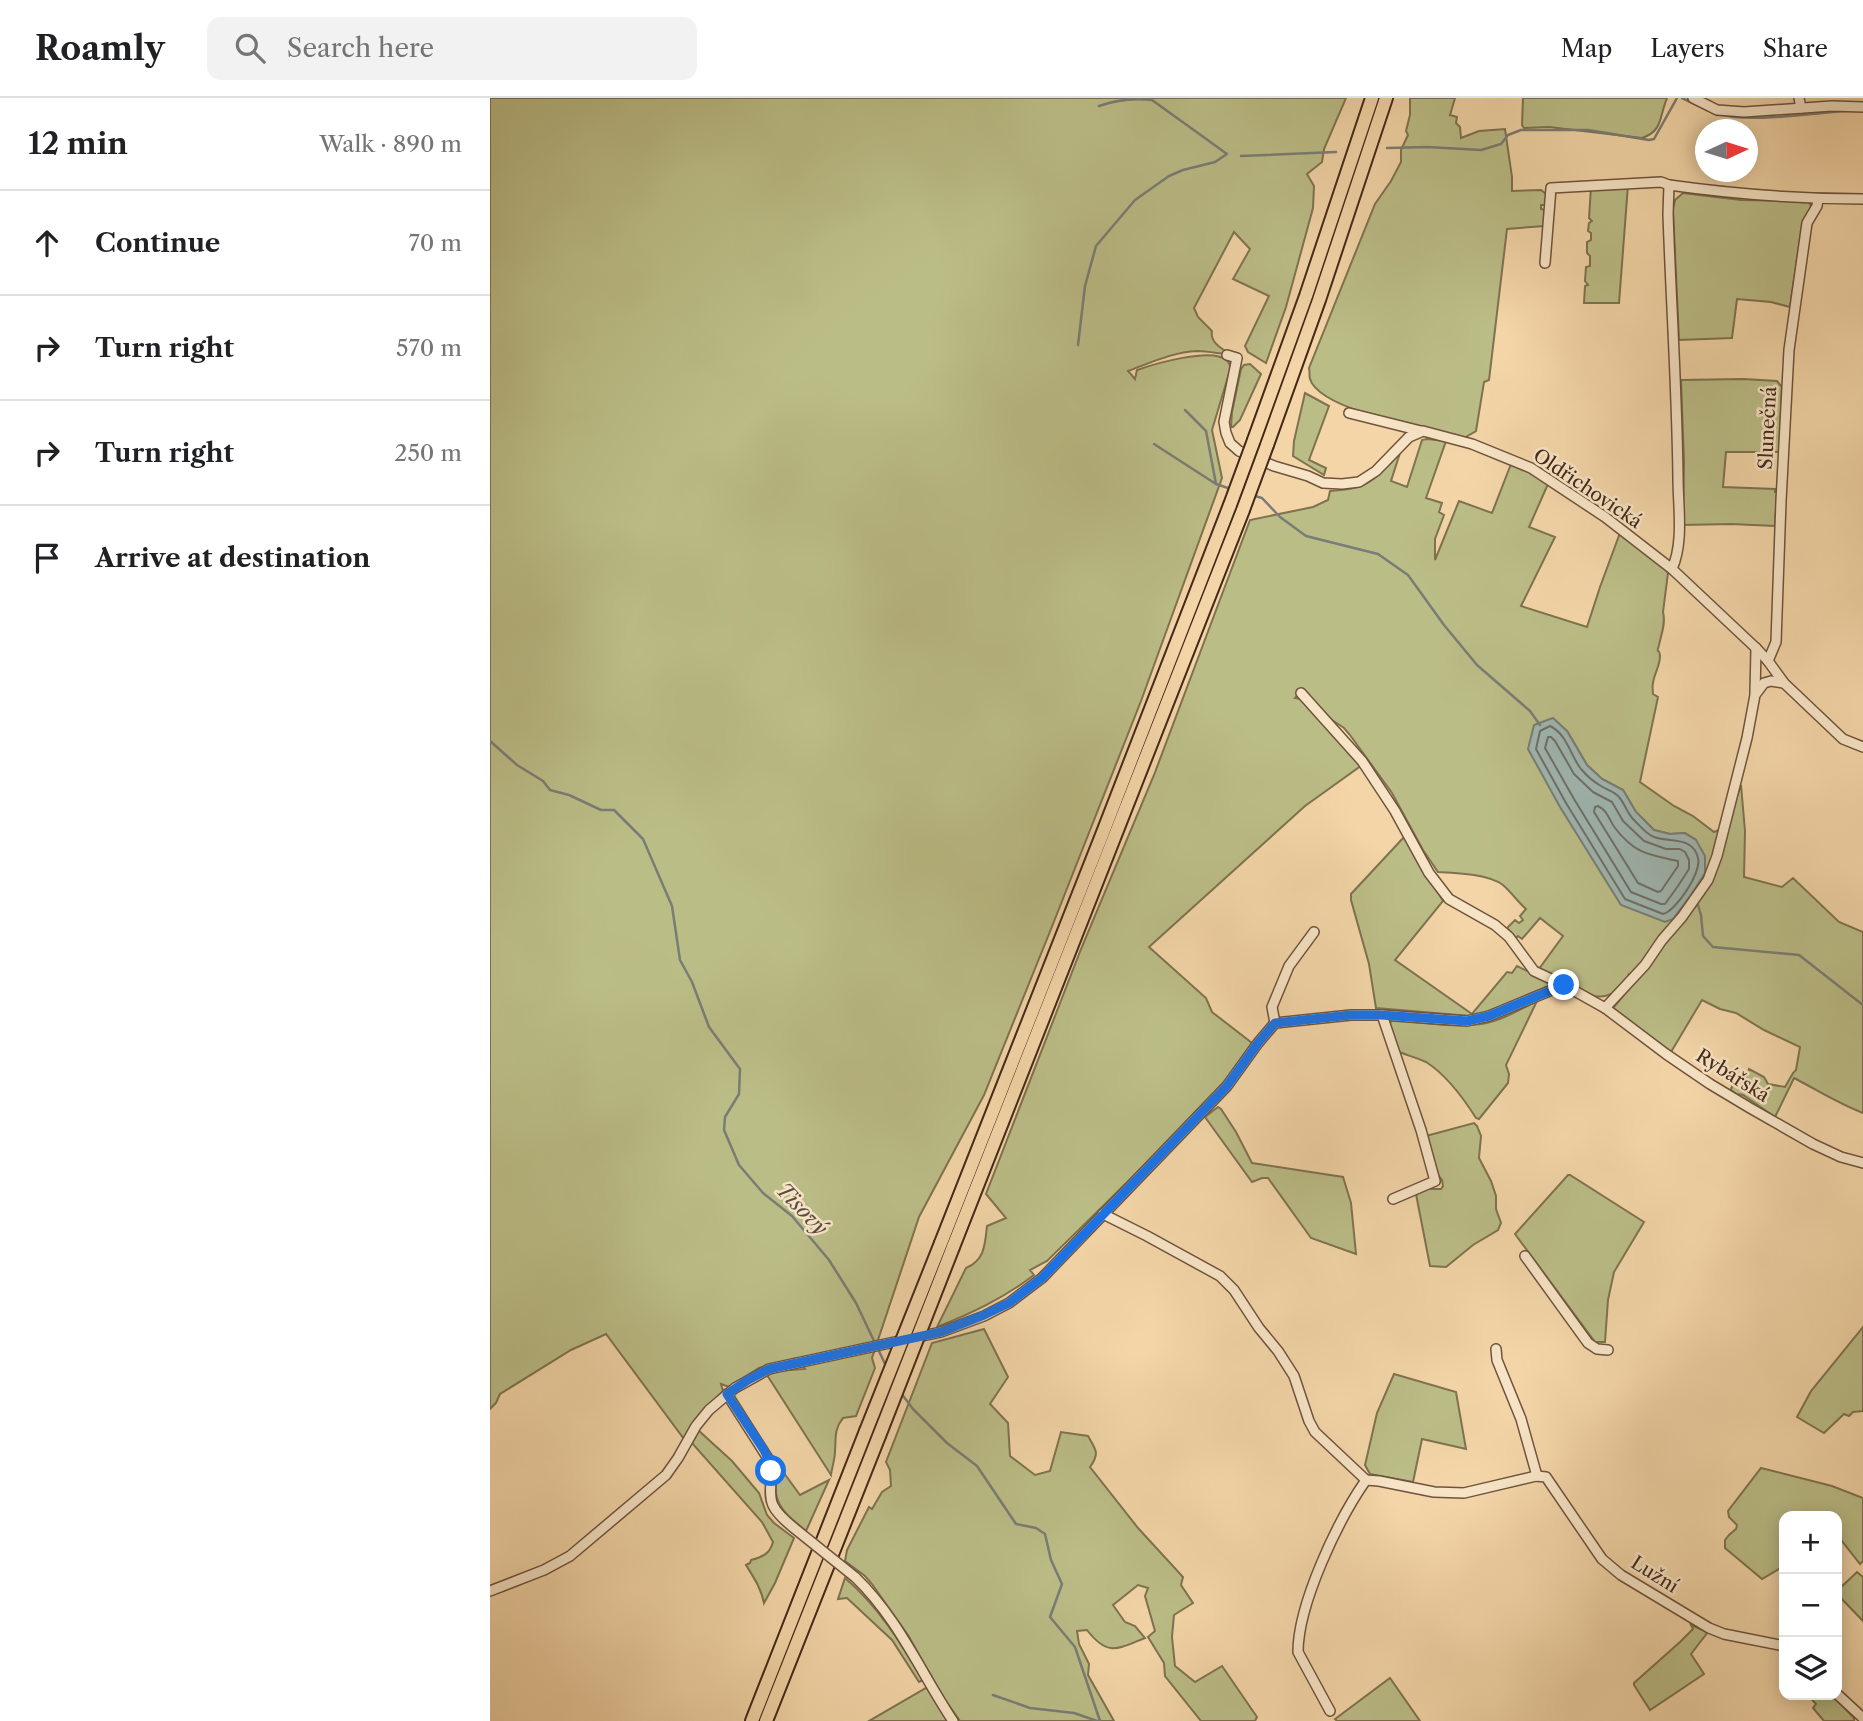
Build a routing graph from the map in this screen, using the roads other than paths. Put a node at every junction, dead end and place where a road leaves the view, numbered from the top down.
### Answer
1 (1372, 98) edge
2 (1386, 98) edge
3 (1693, 98) edge
4 (1799, 98) edge
5 (1863, 107) edge
6 (1801, 108) junction
7 (1669, 185) junction
8 (1818, 199) junction
9 (1863, 199) edge
10 (1545, 263) dead end
11 (1227, 355) dead end
12 (1349, 413) dead end
13 (1423, 431) junction
14 (1261, 443) junction
15 (1672, 569) junction
16 (1756, 648) junction
17 (1768, 661) junction
18 (1784, 683) junction
19 (1301, 693) dead end
20 (1755, 695) junction
21 (1863, 747) edge
22 (1314, 932) dead end
23 (1564, 985) junction
24 (1605, 1008) junction
25 (1381, 1015) junction
26 (1275, 1023) junction
27 (1863, 1163) edge
28 (1393, 1199) dead end
29 (1103, 1214) junction
30 (1525, 1256) dead end
31 (1496, 1349) dead end
32 (1608, 1350) dead end
33 (727, 1394) junction
34 (873, 1433) junction
35 (1541, 1476) junction
36 (1366, 1480) junction
37 (490, 1591) edge
38 (1779, 1645) edge
39 (1842, 1698) edge
40 (1330, 1712) dead end
41 (1863, 1718) edge
42 (752, 1721) edge
43 (766, 1721) edge
44 (953, 1721) edge

1 - 14 highway
2 - 14 highway
3 - 6 street
4 - 6 street
5 - 6 street
7 - 8 street
7 - 10 street
7 - 15 street
8 - 9 street
8 - 17 street, Slunečná
11 - 13 street
12 - 13 street, Oldřichovická
13 - 15 street, Oldřichovická
14 - 34 highway, bridge
15 - 16 street, Oldřichovická
16 - 17 street, Oldřichovická
16 - 20 street
17 - 18 street, Oldřichovická
18 - 20 street
18 - 21 street, Oldřichovická
19 - 23 street, Rybářská
20 - 24 street
22 - 26 street
23 - 24 street, Rybářská
23 - 25 street
24 - 27 street, Rybářská
25 - 26 street
25 - 28 street
26 - 29 street
29 - 33 street
29 - 36 street
30 - 32 street
31 - 35 street, Lužní
33 - 37 street
33 - 44 street, bridge
34 - 42 highway
34 - 43 highway
35 - 36 street
35 - 38 street, Lužní
36 - 40 street
39 - 41 street

